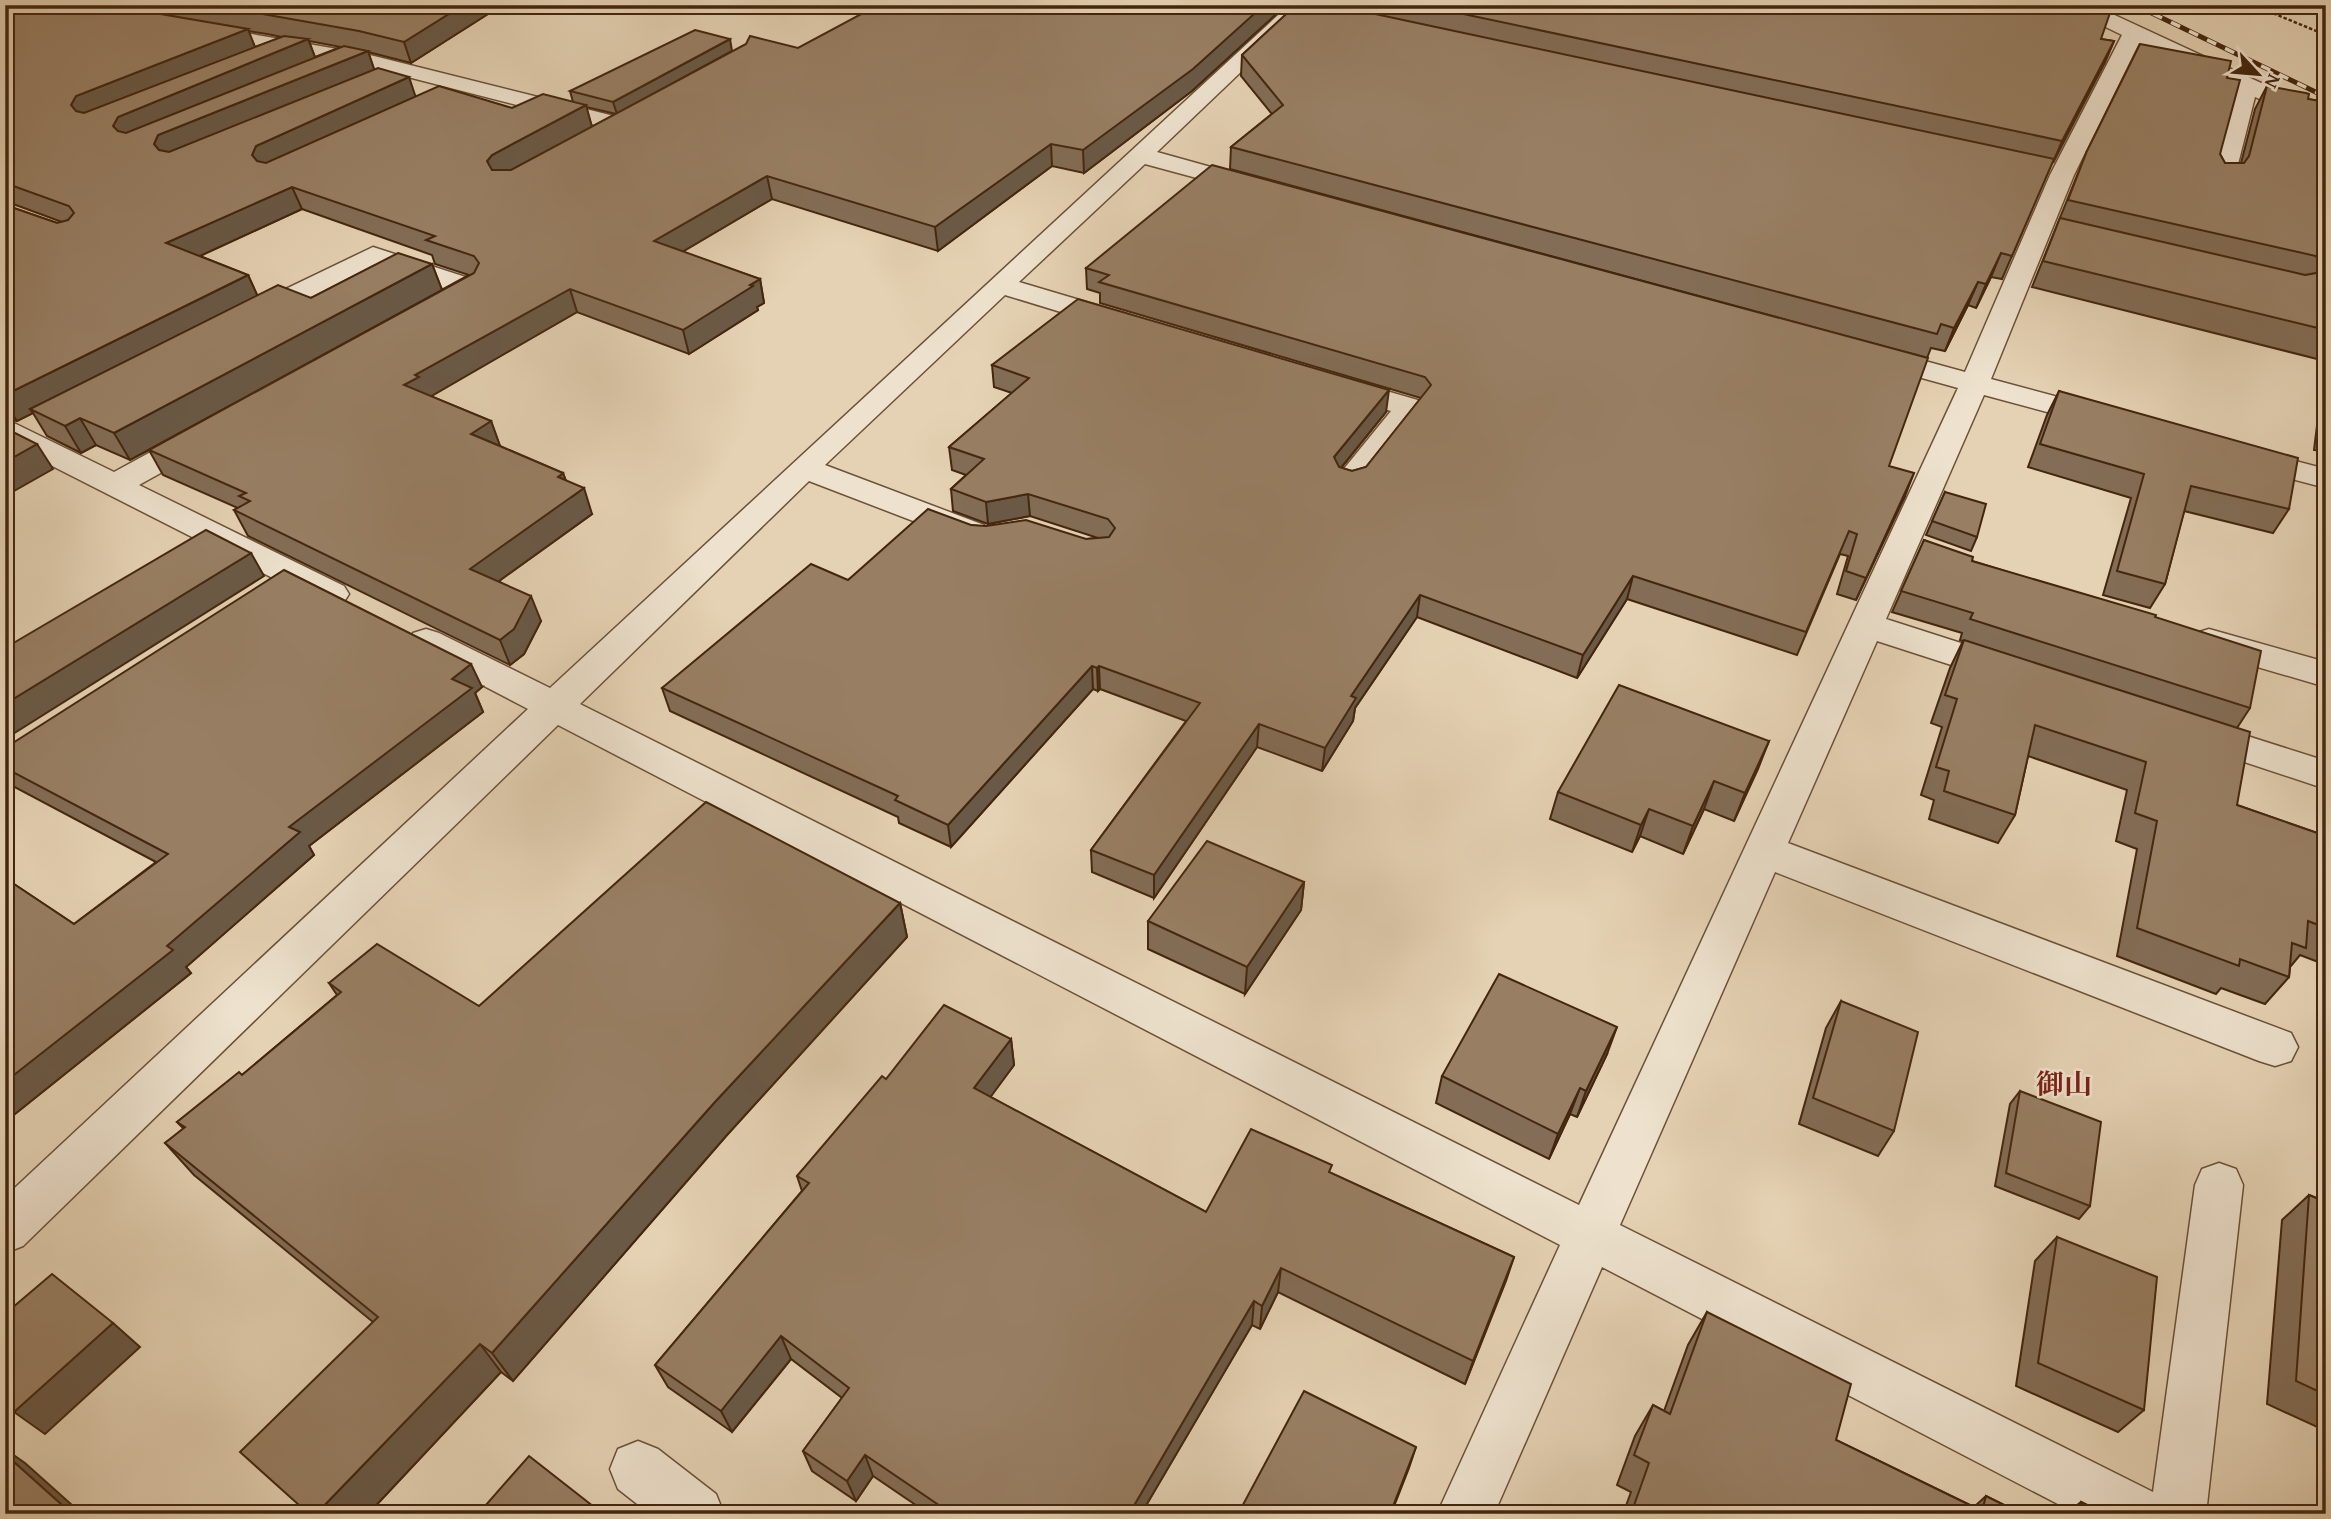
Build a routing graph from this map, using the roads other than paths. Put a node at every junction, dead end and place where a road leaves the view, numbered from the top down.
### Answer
1 (2076, 5) edge
2 (1308, 9) edge
3 (185, 29) edge
4 (2133, 34) junction
5 (292, 46) junction
6 (350, 57) junction
7 (255, 61) edge
8 (406, 70) junction
9 (313, 73) edge
10 (469, 85) junction
11 (368, 86) edge
12 (2247, 86) junction
13 (433, 102) edge
14 (642, 111) edge
15 (2326, 122) edge
16 (618, 124) junction
17 (593, 138) edge
18 (1140, 155) junction
19 (2222, 180) edge
20 (1275, 192) edge
21 (999, 285) junction
22 (424, 315) edge
23 (1144, 328) edge
24 (225, 330) edge
25 (1854, 350) edge
26 (1317, 379) edge
27 (1975, 383) junction
28 (2124, 424) edge
29 (222, 426) edge
30 (21, 430) edge
31 (2218, 450) edge
32 (804, 468) junction
33 (2326, 479) edge
34 (1350, 481) edge
35 (115, 485) junction
36 (997, 536) edge
37 (1866, 625) junction
38 (2184, 633) edge
39 (2326, 675) edge
40 (2037, 681) edge
41 (553, 705) junction
42 (2168, 724) edge
43 (2326, 775) edge
44 (1765, 850) junction
45 (2275, 1047) dead end
46 (2219, 1185) dead end
47 (5, 1230) edge
48 (1591, 1237) junction
49 (638, 1469) dead end
50 (696, 1514) edge
51 (1465, 1514) edge
52 (2136, 1514) edge
53 (2178, 1514) edge

1 - 4 street
2 - 18 street
3 - 5 street
4 - 12 street
4 - 27 street
5 - 6 street
5 - 7 street
6 - 8 street
6 - 9 street
8 - 10 street
8 - 11 street
10 - 13 street
10 - 16 street
12 - 15 street
12 - 19 street
14 - 16 street
16 - 17 street
18 - 20 street
18 - 21 street
21 - 23 street
21 - 32 street
22 - 24 street
25 - 27 street
26 - 34 street
27 - 28 street
27 - 37 street
29 - 35 street
30 - 35 street
31 - 33 street
32 - 36 street
32 - 41 street
35 - 41 street
37 - 40 street
37 - 44 street
38 - 39 street
41 - 47 street
41 - 48 street
42 - 43 street
44 - 45 street
44 - 48 street
46 - 53 street
48 - 51 street
48 - 52 street
49 - 50 street

